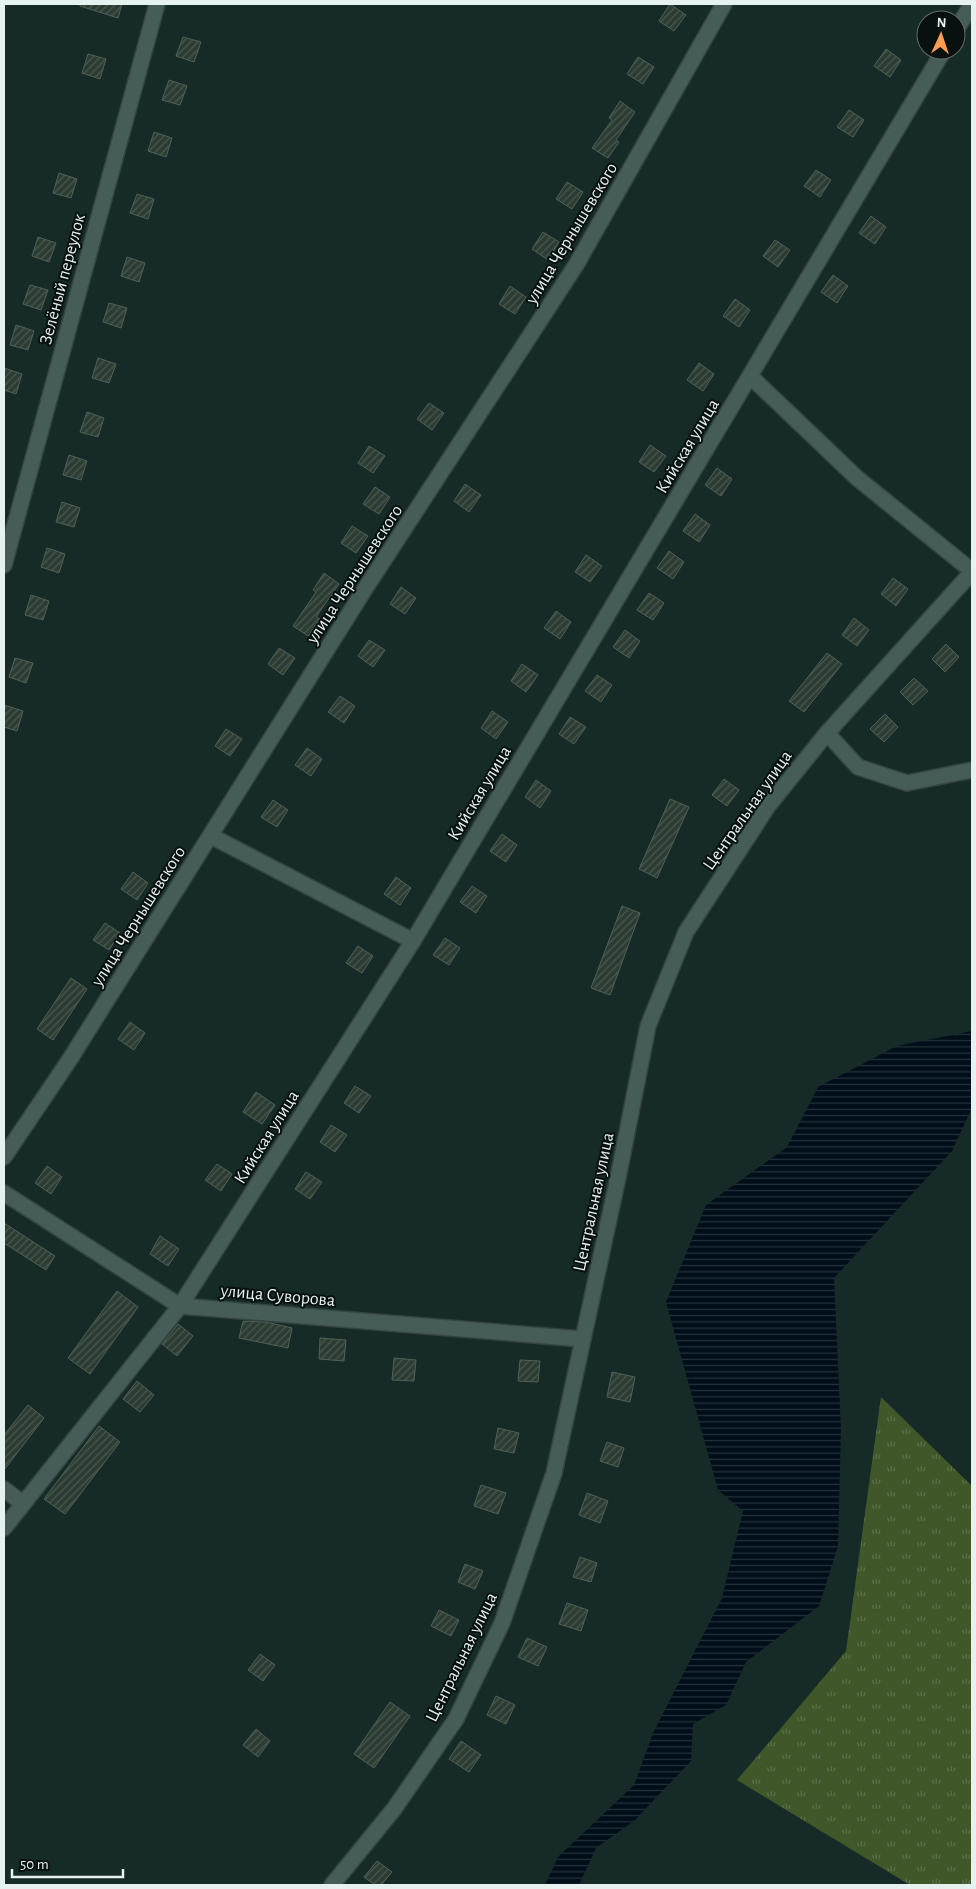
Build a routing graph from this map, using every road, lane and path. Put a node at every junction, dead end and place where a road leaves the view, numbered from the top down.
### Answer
1 (157, 4) edge
2 (724, 4) edge
3 (938, 60) edge
4 (750, 376) junction
5 (8, 527) edge
6 (4, 565) edge
7 (972, 571) edge
8 (827, 734) junction
9 (972, 770) edge
10 (211, 836) junction
11 (413, 941) junction
12 (4, 1157) edge
13 (4, 1193) edge
14 (180, 1306) junction
15 (582, 1339) junction
16 (4, 1489) edge
17 (22, 1503) junction
18 (4, 1528) edge
19 (332, 1885) edge

1 - 5 street, Зелёный переулок
2 - 10 street, улица Чернышевского
3 - 4 street, Кийская улица
4 - 7 street
4 - 11 street, Кийская улица
5 - 6 street, Зелёный переулок
7 - 8 street, Центральная улица
8 - 9 street
8 - 15 street, Центральная улица
10 - 11 street
10 - 12 street, улица Чернышевского
11 - 14 street, Кийская улица
13 - 14 street, улица Суворова
14 - 15 street, улица Суворова
14 - 17 street, Кийская улица
15 - 19 street, Центральная улица
16 - 17 street
17 - 18 street, Кийская улица

